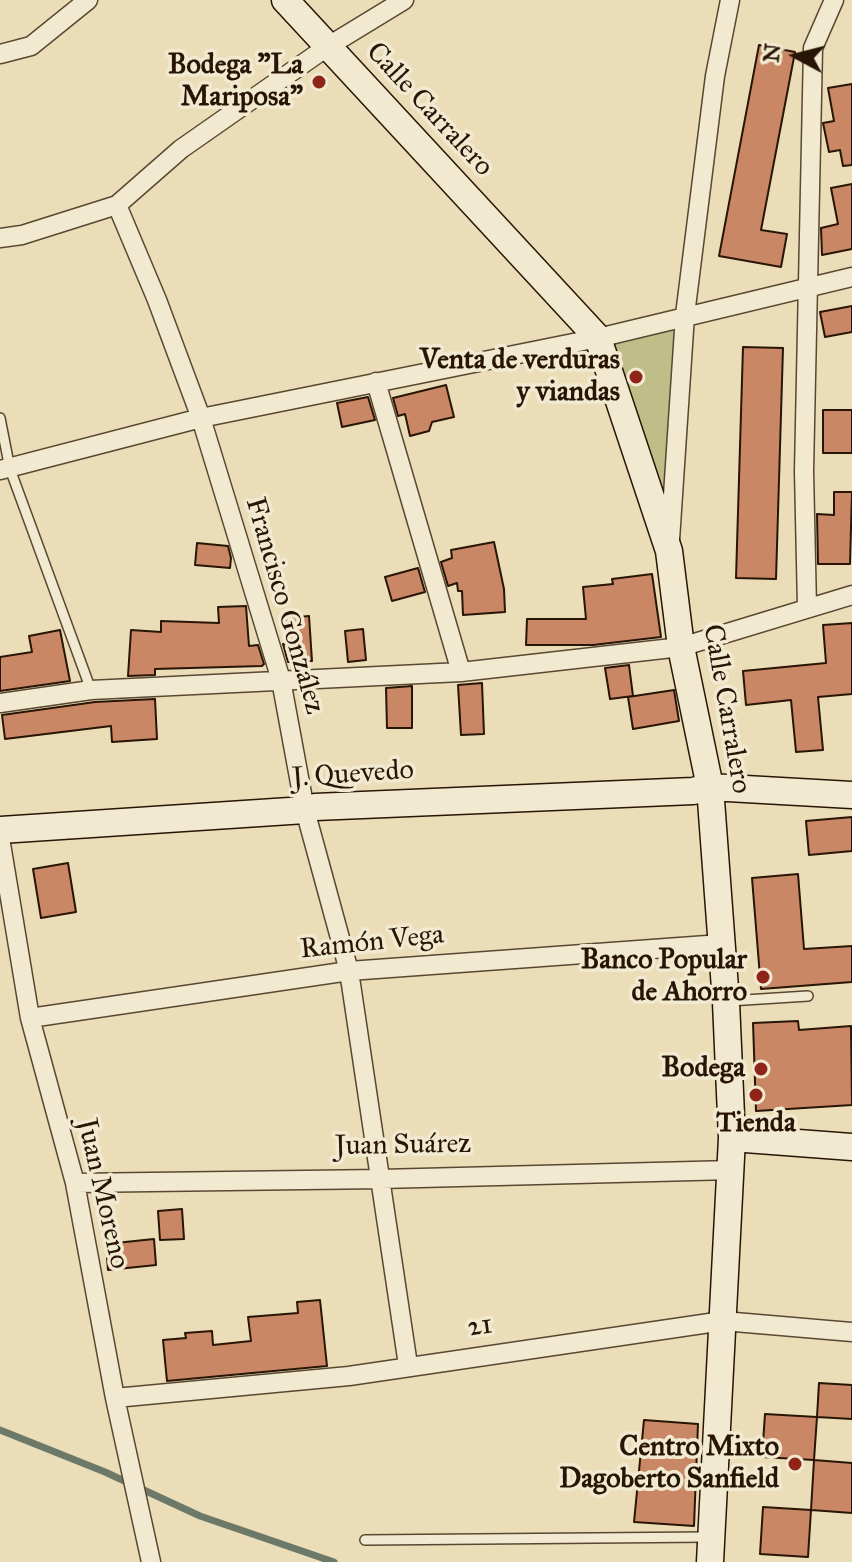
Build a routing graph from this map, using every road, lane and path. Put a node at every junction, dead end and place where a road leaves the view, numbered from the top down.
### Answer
1 (88, 0) edge
2 (285, 0) edge
3 (404, 0) edge
4 (730, 0) edge
5 (834, 0) edge
6 (327, 47) junction
7 (0, 54) edge
8 (117, 205) junction
9 (0, 238) edge
10 (852, 277) edge
11 (807, 288) junction
12 (685, 315) junction
13 (598, 338) junction
14 (376, 382) junction
15 (0, 418) edge
16 (201, 418) junction
17 (5, 469) edge
18 (669, 551) junction
19 (852, 595) edge
20 (807, 608) junction
21 (681, 647) junction
22 (461, 672) junction
23 (281, 680) junction
24 (91, 690) junction
25 (0, 703) edge
26 (710, 787) junction
27 (852, 795) edge
28 (305, 810) junction
29 (0, 830) edge
30 (0, 838) edge
31 (721, 944) junction
32 (349, 971) junction
33 (808, 996) dead end
34 (726, 1002) junction
35 (30, 1018) junction
36 (732, 1138) junction
37 (852, 1147) edge
38 (732, 1170) junction
39 (381, 1179) junction
40 (75, 1183) junction
41 (723, 1321) junction
42 (852, 1332) edge
43 (408, 1365) junction
44 (115, 1398) junction
45 (365, 1540) dead end
46 (711, 1550) edge
47 (151, 1562) edge

1 - 7 street
2 - 6 street, Calle Carralero
3 - 6 street
4 - 12 street
5 - 11 street
6 - 8 street
6 - 13 street, Calle Carralero
8 - 9 street
8 - 16 street, Francisco González
10 - 11 street
11 - 12 street
11 - 20 street
12 - 13 street
12 - 18 street
13 - 14 street
13 - 18 street, Calle Carralero
14 - 16 street
14 - 22 street
15 - 17 lane
16 - 17 street
16 - 23 street, Francisco González
17 - 24 lane
18 - 21 street, Calle Carralero
19 - 20 street
20 - 21 street
21 - 22 street
21 - 26 street, Calle Carralero
22 - 23 street
23 - 24 street
23 - 28 street, Francisco González
24 - 25 street
26 - 27 street, J. Quevedo
26 - 28 street, J. Quevedo
26 - 31 street, Calle Carralero
28 - 29 street, J. Quevedo
28 - 32 street, Francisco González
30 - 35 street, Juan Moreno
31 - 32 street, Ramón Vega
31 - 34 street, Calle Carralero
32 - 35 street, Ramón Vega
32 - 39 street, Francisco González
33 - 34 lane
34 - 36 street, Calle Carralero
35 - 40 street, Juan Moreno
36 - 37 street
36 - 38 street, Calle Carralero
38 - 39 street, Juan Suárez
38 - 41 street, Calle Carralero
39 - 40 street, Juan Suárez
39 - 43 street, Francisco González
40 - 44 street, Juan Moreno
41 - 42 street, 21
41 - 43 street, 21
41 - 46 street, Calle Carralero
43 - 44 street, 21
44 - 47 street, Juan Moreno
45 - 46 lane

